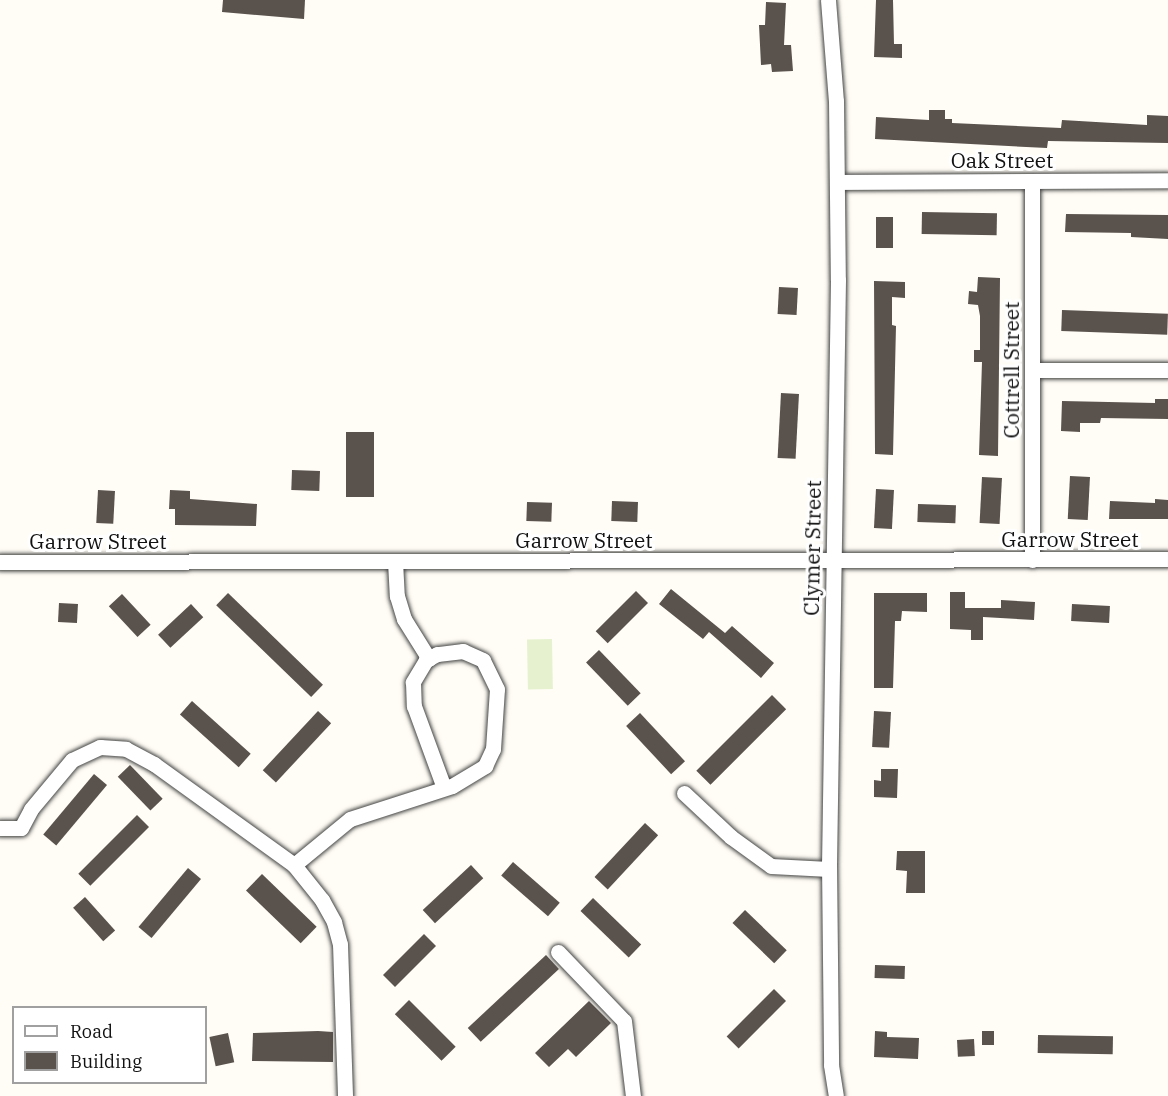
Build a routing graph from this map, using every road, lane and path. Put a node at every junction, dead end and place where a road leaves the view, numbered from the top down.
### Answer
1 (828, 0) edge
2 (1168, 180) edge
3 (1032, 181) junction
4 (837, 182) junction
5 (1032, 370) junction
6 (1168, 370) edge
7 (832, 560) junction
8 (1032, 560) junction
9 (1168, 560) edge
10 (395, 561) junction
11 (0, 562) edge
12 (429, 659) junction
13 (444, 788) junction
14 (684, 793) dead end
15 (0, 828) edge
16 (294, 865) junction
17 (829, 869) junction
18 (558, 952) dead end
19 (345, 1096) edge
20 (633, 1096) edge
21 (836, 1096) edge

1 - 4 street, Clymer Street
2 - 3 street, Oak Street
3 - 4 street, Oak Street
3 - 5 street, Cottrell Street
4 - 7 street, Clymer Street
5 - 6 street
5 - 8 street, Cottrell Street
7 - 8 street, Garrow Street
7 - 10 street, Garrow Street
7 - 17 street, Clymer Street
8 - 9 street, Garrow Street
10 - 11 street, Garrow Street
10 - 12 street
12 - 13 street
12 - 13 street
13 - 16 street
14 - 17 street
15 - 16 street
16 - 19 street
17 - 21 street, Clymer Street
18 - 20 street

